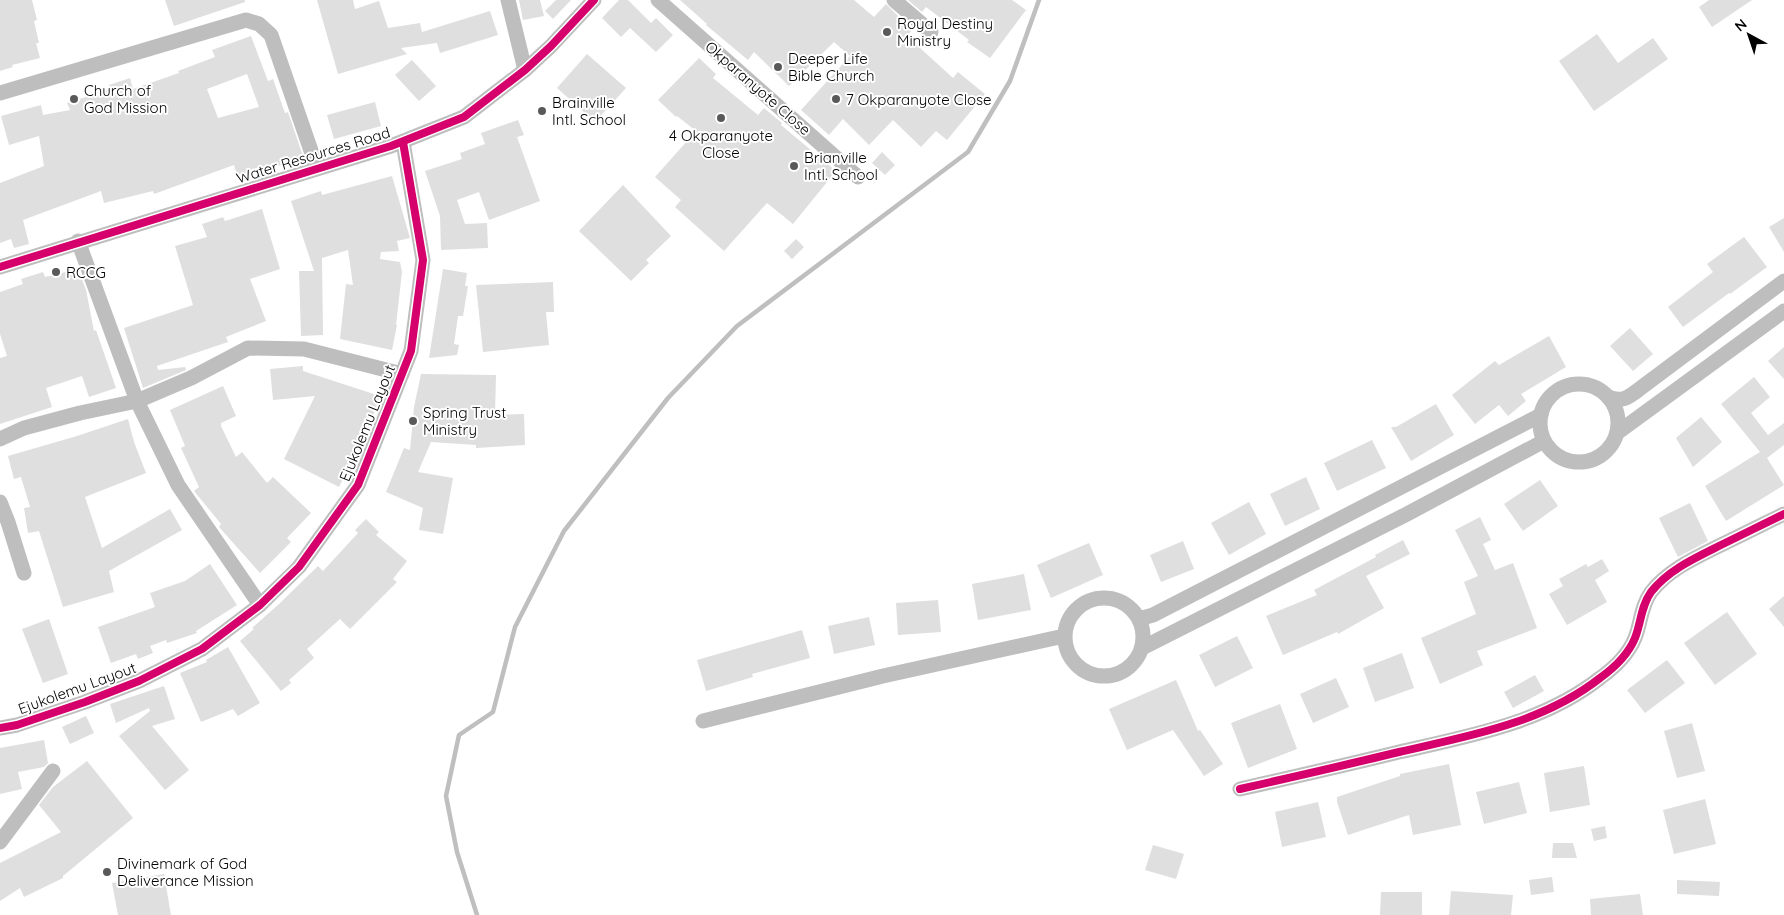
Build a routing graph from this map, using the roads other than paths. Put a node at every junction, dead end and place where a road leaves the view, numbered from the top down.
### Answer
1 (508, 0) edge
2 (594, 0) edge
3 (658, 0) edge
4 (894, 0) edge
5 (931, 32) dead end
6 (525, 70) junction
7 (0, 93) edge
8 (403, 142) junction
9 (317, 168) junction
10 (858, 177) dead end
11 (78, 242) junction
12 (0, 266) edge
13 (1784, 282) edge
14 (1758, 301) junction
15 (1737, 316) junction
16 (1778, 316) edge
17 (1750, 336) junction
18 (402, 374) junction
19 (1608, 396) junction
20 (137, 401) junction
21 (1541, 415) junction
22 (1617, 433) junction
23 (0, 439) edge
24 (1544, 441) junction
25 (1423, 476) junction
26 (1394, 491) junction
27 (1435, 499) junction
28 (0, 502) edge
29 (1407, 514) junction
30 (1784, 514) edge
31 (1299, 541) junction
32 (1272, 554) junction
33 (1309, 562) junction
34 (24, 573) dead end
35 (1282, 576) junction
36 (260, 605) junction
37 (1139, 619) junction
38 (1064, 636) junction
39 (1142, 648) junction
40 (703, 721) dead end
41 (0, 728) edge
42 (53, 771) dead end
43 (1240, 789) dead end
44 (0, 842) edge

1 - 6 street
2 - 6 street, Water Resources Road
3 - 10 street, Okparanyote Close
4 - 5 street
6 - 8 street, Water Resources Road
7 - 9 street
8 - 9 street, Water Resources Road
8 - 18 street, Ejukolemu Layout
9 - 11 street, Water Resources Road
11 - 12 street, Water Resources Road
11 - 20 street
13 - 14 street
14 - 15 street
14 - 16 street
15 - 17 street
15 - 19 street
16 - 17 street
17 - 22 street
18 - 20 street
18 - 36 street, Ejukolemu Layout
19 - 21 street
19 - 22 street
20 - 23 street
20 - 36 street
21 - 24 street
21 - 25 street
22 - 24 street
24 - 27 street
25 - 26 street
25 - 27 street
26 - 29 street
26 - 31 street
27 - 29 street
28 - 34 street
29 - 33 street
30 - 43 street
31 - 32 street
31 - 33 street
32 - 35 street
32 - 37 street
33 - 35 street
35 - 39 street
36 - 41 street, Ejukolemu Layout
37 - 38 street
37 - 39 street
38 - 39 street
38 - 40 street
42 - 44 street

